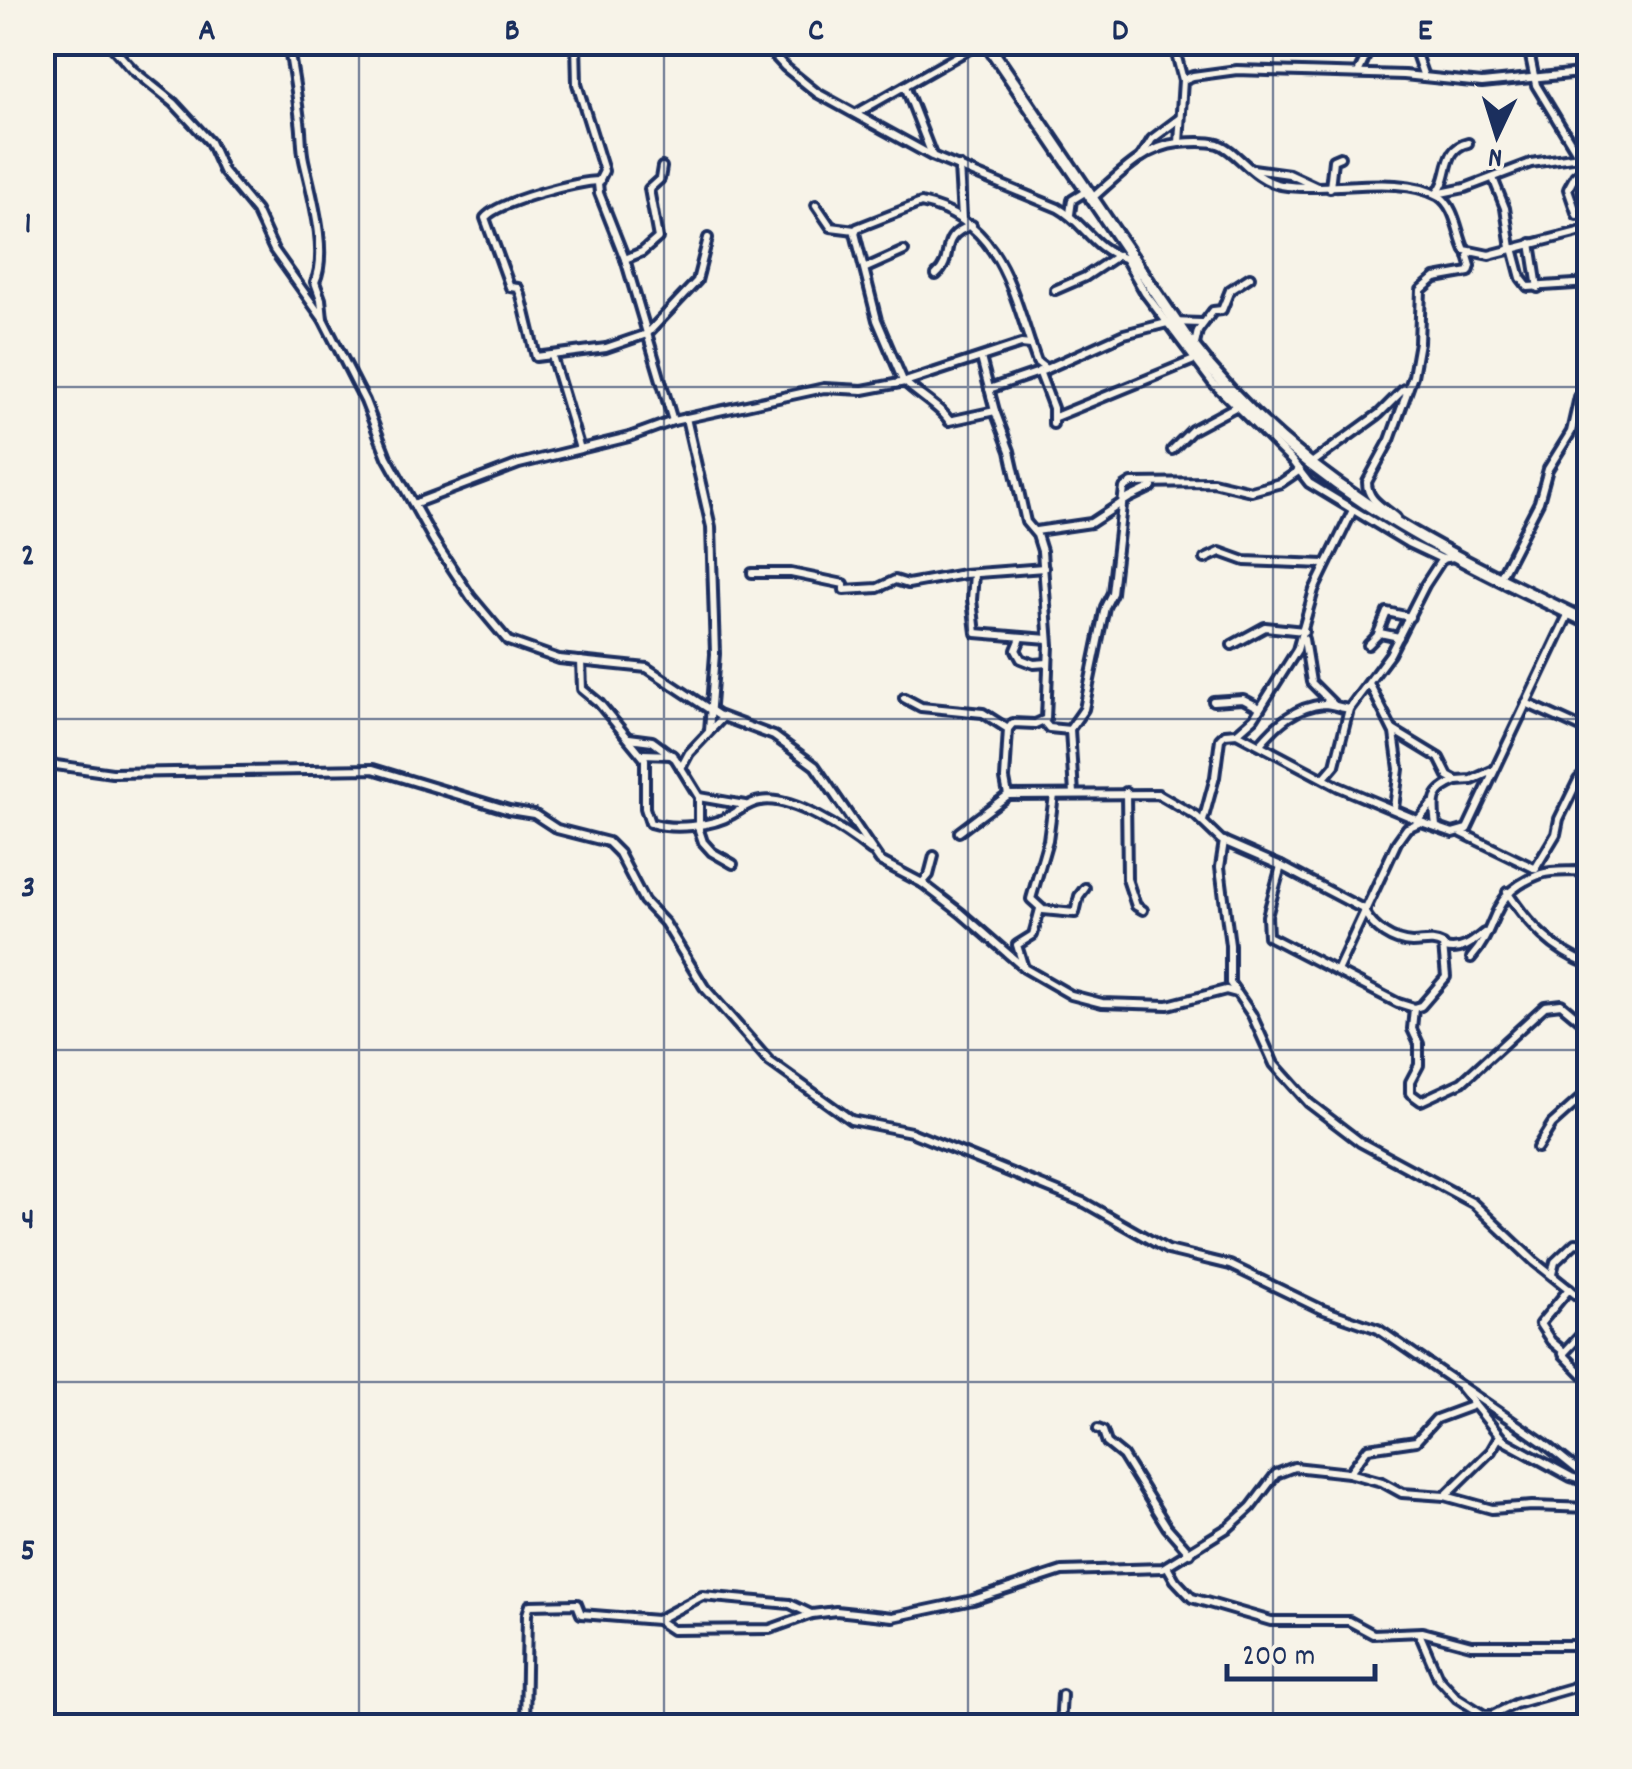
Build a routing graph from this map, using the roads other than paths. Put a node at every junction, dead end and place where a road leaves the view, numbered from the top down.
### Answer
1 (108, 42) edge
2 (288, 42) edge
3 (576, 42) edge
4 (762, 42) edge
5 (1007, 42) edge
6 (1173, 42) edge
7 (1379, 42) edge
8 (1412, 42) edge
9 (1528, 42) edge
10 (986, 45) edge
11 (1590, 72) edge
12 (1356, 74) junction
13 (1424, 77) junction
14 (1534, 78) junction
15 (1183, 80) junction
16 (905, 86) junction
17 (857, 113) junction
18 (1181, 117) junction
19 (1468, 142) dead end
20 (1180, 143) junction
21 (932, 156) junction
22 (1578, 156) junction
23 (1340, 157) dead end
24 (1141, 158) junction
25 (1590, 162) edge
26 (958, 166) junction
27 (662, 168) dead end
28 (1493, 178) junction
29 (600, 180) junction
30 (1326, 189) junction
31 (1436, 194) junction
32 (1088, 196) junction
33 (1072, 200) junction
34 (816, 205) dead end
35 (1050, 205) junction
36 (1578, 215) dead end
37 (1070, 216) junction
38 (962, 218) junction
39 (972, 225) junction
40 (1590, 229) edge
41 (855, 230) junction
42 (708, 238) dead end
43 (1531, 243) junction
44 (1512, 248) junction
45 (904, 250) dead end
46 (1472, 253) junction
47 (1124, 257) junction
48 (624, 259) junction
49 (866, 268) junction
50 (936, 275) dead end
51 (1250, 277) dead end
52 (1590, 282) edge
53 (1538, 288) junction
54 (1055, 290) dead end
55 (323, 320) junction
56 (1171, 323) junction
57 (1202, 323) junction
58 (647, 334) junction
59 (1030, 345) junction
60 (1194, 354) junction
61 (552, 356) junction
62 (981, 358) junction
63 (1042, 370) junction
64 (922, 378) junction
65 (905, 382) junction
66 (1590, 382) edge
67 (1409, 384) junction
68 (989, 390) junction
69 (914, 391) junction
70 (1236, 407) junction
71 (994, 411) junction
72 (686, 418) junction
73 (673, 421) junction
74 (580, 449) junction
75 (1172, 450) dead end
76 (1304, 470) junction
77 (1120, 503) junction
78 (416, 504) junction
79 (1353, 510) junction
80 (1364, 516) junction
81 (1346, 522) junction
82 (1399, 527) junction
83 (1034, 531) junction
84 (1448, 558) junction
85 (1205, 559) dead end
86 (1326, 564) junction
87 (1045, 568) junction
88 (752, 573) dead end
89 (974, 573) junction
90 (1500, 578) junction
91 (1569, 613) junction
92 (1410, 616) junction
93 (1590, 624) edge
94 (1304, 632) junction
95 (1378, 634) junction
96 (1399, 637) junction
97 (1020, 638) junction
98 (1049, 639) junction
99 (1232, 645) dead end
100 (1368, 645) dead end
101 (581, 661) junction
102 (1048, 663) junction
103 (1369, 684) junction
104 (904, 698) dead end
105 (1213, 702) dead end
106 (1526, 702) junction
107 (1334, 706) junction
108 (1258, 707) junction
109 (1349, 708) junction
110 (710, 709) junction
111 (723, 717) junction
112 (1044, 722) junction
113 (1008, 729) junction
114 (1392, 729) junction
115 (1070, 730) junction
116 (709, 731) junction
117 (1590, 732) edge
118 (1237, 733) junction
119 (628, 738) junction
120 (1260, 744) junction
121 (643, 754) junction
122 (673, 756) junction
123 (42, 763) edge
124 (682, 768) junction
125 (1590, 768) edge
126 (1492, 771) junction
127 (1324, 778) junction
128 (1458, 781) junction
129 (1126, 792) junction
130 (1074, 794) junction
131 (1008, 795) junction
132 (1054, 795) junction
133 (699, 796) junction
134 (1432, 804) junction
135 (747, 806) junction
136 (1394, 808) junction
137 (1419, 821) junction
138 (1203, 822) junction
139 (699, 823) junction
140 (1436, 826) junction
141 (959, 832) dead end
142 (1460, 833) junction
143 (1224, 841) junction
144 (874, 854) junction
145 (934, 856) dead end
146 (733, 864) dead end
147 (1280, 866) junction
148 (1590, 870) edge
149 (1539, 871) junction
150 (922, 883) junction
151 (1085, 888) dead end
152 (1507, 892) junction
153 (1498, 906) junction
154 (1040, 909) junction
155 (1143, 910) dead end
156 (1365, 911) junction
157 (1520, 911) junction
158 (1373, 925) junction
159 (1356, 929) junction
160 (1486, 932) junction
161 (1018, 943) junction
162 (998, 944) junction
163 (1445, 948) junction
164 (1471, 958) dead end
165 (1590, 965) edge
166 (1024, 968) junction
167 (1337, 971) junction
168 (1237, 993) junction
169 (1414, 1008) junction
170 (1590, 1022) edge
171 (1590, 1067) edge
172 (1590, 1088) edge
173 (1538, 1148) dead end
174 (1590, 1244) edge
175 (1552, 1276) junction
176 (1569, 1288) junction
177 (1590, 1306) edge
178 (1590, 1325) edge
179 (1563, 1351) junction
180 (1457, 1382) junction
181 (1590, 1382) edge
182 (1590, 1404) edge
183 (1474, 1405) junction
184 (1590, 1420) edge
185 (1098, 1429) dead end
186 (1499, 1436) junction
187 (1349, 1473) junction
188 (1590, 1482) edge
189 (1446, 1496) junction
190 (1590, 1508) edge
191 (1190, 1554) junction
192 (1167, 1566) junction
193 (812, 1614) junction
194 (657, 1620) junction
195 (1418, 1632) junction
196 (1590, 1645) edge
197 (1590, 1676) edge
198 (1062, 1695) dead end
199 (1489, 1716) junction
200 (1492, 1725) edge
201 (525, 1726) edge
202 (1060, 1726) edge

1 - 55 street
2 - 55 street
3 - 29 street
4 - 17 street
5 - 10 street
6 - 15 street
7 - 12 street
8 - 13 street
9 - 14 street
10 - 16 street
10 - 32 main road
11 - 14 street
12 - 13 street
12 - 15 street
13 - 14 street
14 - 22 street
15 - 18 street
16 - 17 street
16 - 21 street
17 - 21 street
18 - 20 street
18 - 24 street
19 - 31 street
20 - 24 street
20 - 30 street
21 - 26 street
22 - 25 street
22 - 28 street
23 - 30 street
24 - 32 street
25 - 36 street
26 - 35 street
26 - 38 street
27 - 48 street
28 - 31 street
28 - 44 street
29 - 48 street
29 - 61 street
30 - 31 street
31 - 46 street
32 - 33 street
32 - 47 main road
33 - 35 street
33 - 37 street
34 - 41 street
35 - 37 street
37 - 47 street
38 - 39 street
38 - 41 street
39 - 50 street
39 - 59 street
40 - 43 street
41 - 49 street
42 - 58 street
43 - 44 street
43 - 53 street
44 - 46 street
44 - 53 street
45 - 49 street
46 - 67 street
47 - 54 street
47 - 56 main road
48 - 58 street
49 - 65 street
51 - 57 street
52 - 53 street
55 - 78 street
56 - 57 street
56 - 60 main road
56 - 63 street
57 - 60 street
58 - 61 street
58 - 73 street
59 - 62 street
59 - 63 street
60 - 63 street
60 - 70 street
60 - 76 main road
61 - 74 street
62 - 64 street
62 - 68 street
63 - 68 street
64 - 65 street
64 - 69 street
65 - 69 street
65 - 72 street
66 - 90 street
67 - 76 street
67 - 82 street
68 - 71 street
69 - 71 street
70 - 75 street
70 - 76 street
71 - 83 street
72 - 73 street
72 - 110 street
73 - 74 street
74 - 78 street
76 - 77 street
76 - 79 street
76 - 82 main road
77 - 83 street
77 - 115 street
78 - 101 street
79 - 80 street
79 - 81 street
80 - 81 street
80 - 84 street
81 - 86 street
82 - 84 main road
83 - 87 street
84 - 90 main road
84 - 92 street
85 - 86 street
86 - 94 street
87 - 89 street
87 - 98 street
88 - 89 street
89 - 97 street
90 - 91 main road
91 - 93 main road
91 - 106 street
92 - 95 street
92 - 96 street
94 - 99 street
94 - 107 street
94 - 108 street
95 - 96 street
95 - 100 street
96 - 103 street
97 - 98 street
97 - 102 street
98 - 102 street
101 - 110 street
101 - 119 street
102 - 112 street
103 - 109 street
103 - 114 street
104 - 113 street
105 - 108 street
106 - 117 street
106 - 126 street
107 - 109 street
107 - 120 street
108 - 118 street
109 - 127 street
110 - 111 street
110 - 116 street
111 - 116 street
111 - 144 street
112 - 113 street
112 - 115 street
113 - 131 street
114 - 128 street
114 - 136 street
115 - 130 street
116 - 124 street
118 - 120 street
118 - 138 street
119 - 121 street
119 - 122 street
120 - 127 street
121 - 122 street
121 - 139 street
122 - 124 street
123 - 180 street
124 - 133 street
125 - 149 street
126 - 128 street
126 - 142 street
127 - 136 street
128 - 134 street
129 - 130 street
129 - 138 street
129 - 155 street
130 - 132 street
131 - 132 street
131 - 141 street
132 - 154 street
133 - 135 street
133 - 139 street
134 - 137 street
134 - 140 street
135 - 139 street
135 - 144 street
136 - 137 street
137 - 140 street
137 - 156 street
138 - 143 street
139 - 146 street
140 - 142 street
142 - 149 street
143 - 147 street
143 - 168 street
144 - 150 street
145 - 150 street
147 - 156 street
147 - 167 street
148 - 149 street
149 - 152 street
150 - 162 street
151 - 154 street
152 - 153 street
152 - 157 street
153 - 157 street
153 - 160 street
154 - 161 street
156 - 158 street
156 - 159 street
157 - 165 street
158 - 159 street
158 - 163 street
159 - 167 street
160 - 163 street
160 - 164 street
161 - 162 street
161 - 166 street
162 - 166 street
163 - 169 street
166 - 168 street
167 - 169 street
168 - 175 street
169 - 170 street
171 - 172 street
172 - 173 street
174 - 175 street
175 - 176 street
176 - 177 street
176 - 179 street
178 - 179 street
179 - 181 street
180 - 183 street
180 - 188 street
182 - 184 street
183 - 186 street
183 - 187 street
185 - 191 street
186 - 188 street
186 - 189 street
187 - 189 street
187 - 191 street
189 - 190 street
191 - 192 street
192 - 193 street
192 - 195 street
193 - 194 street
193 - 194 street
194 - 201 street
195 - 196 street
195 - 199 street
197 - 199 street
198 - 202 street
199 - 200 street

